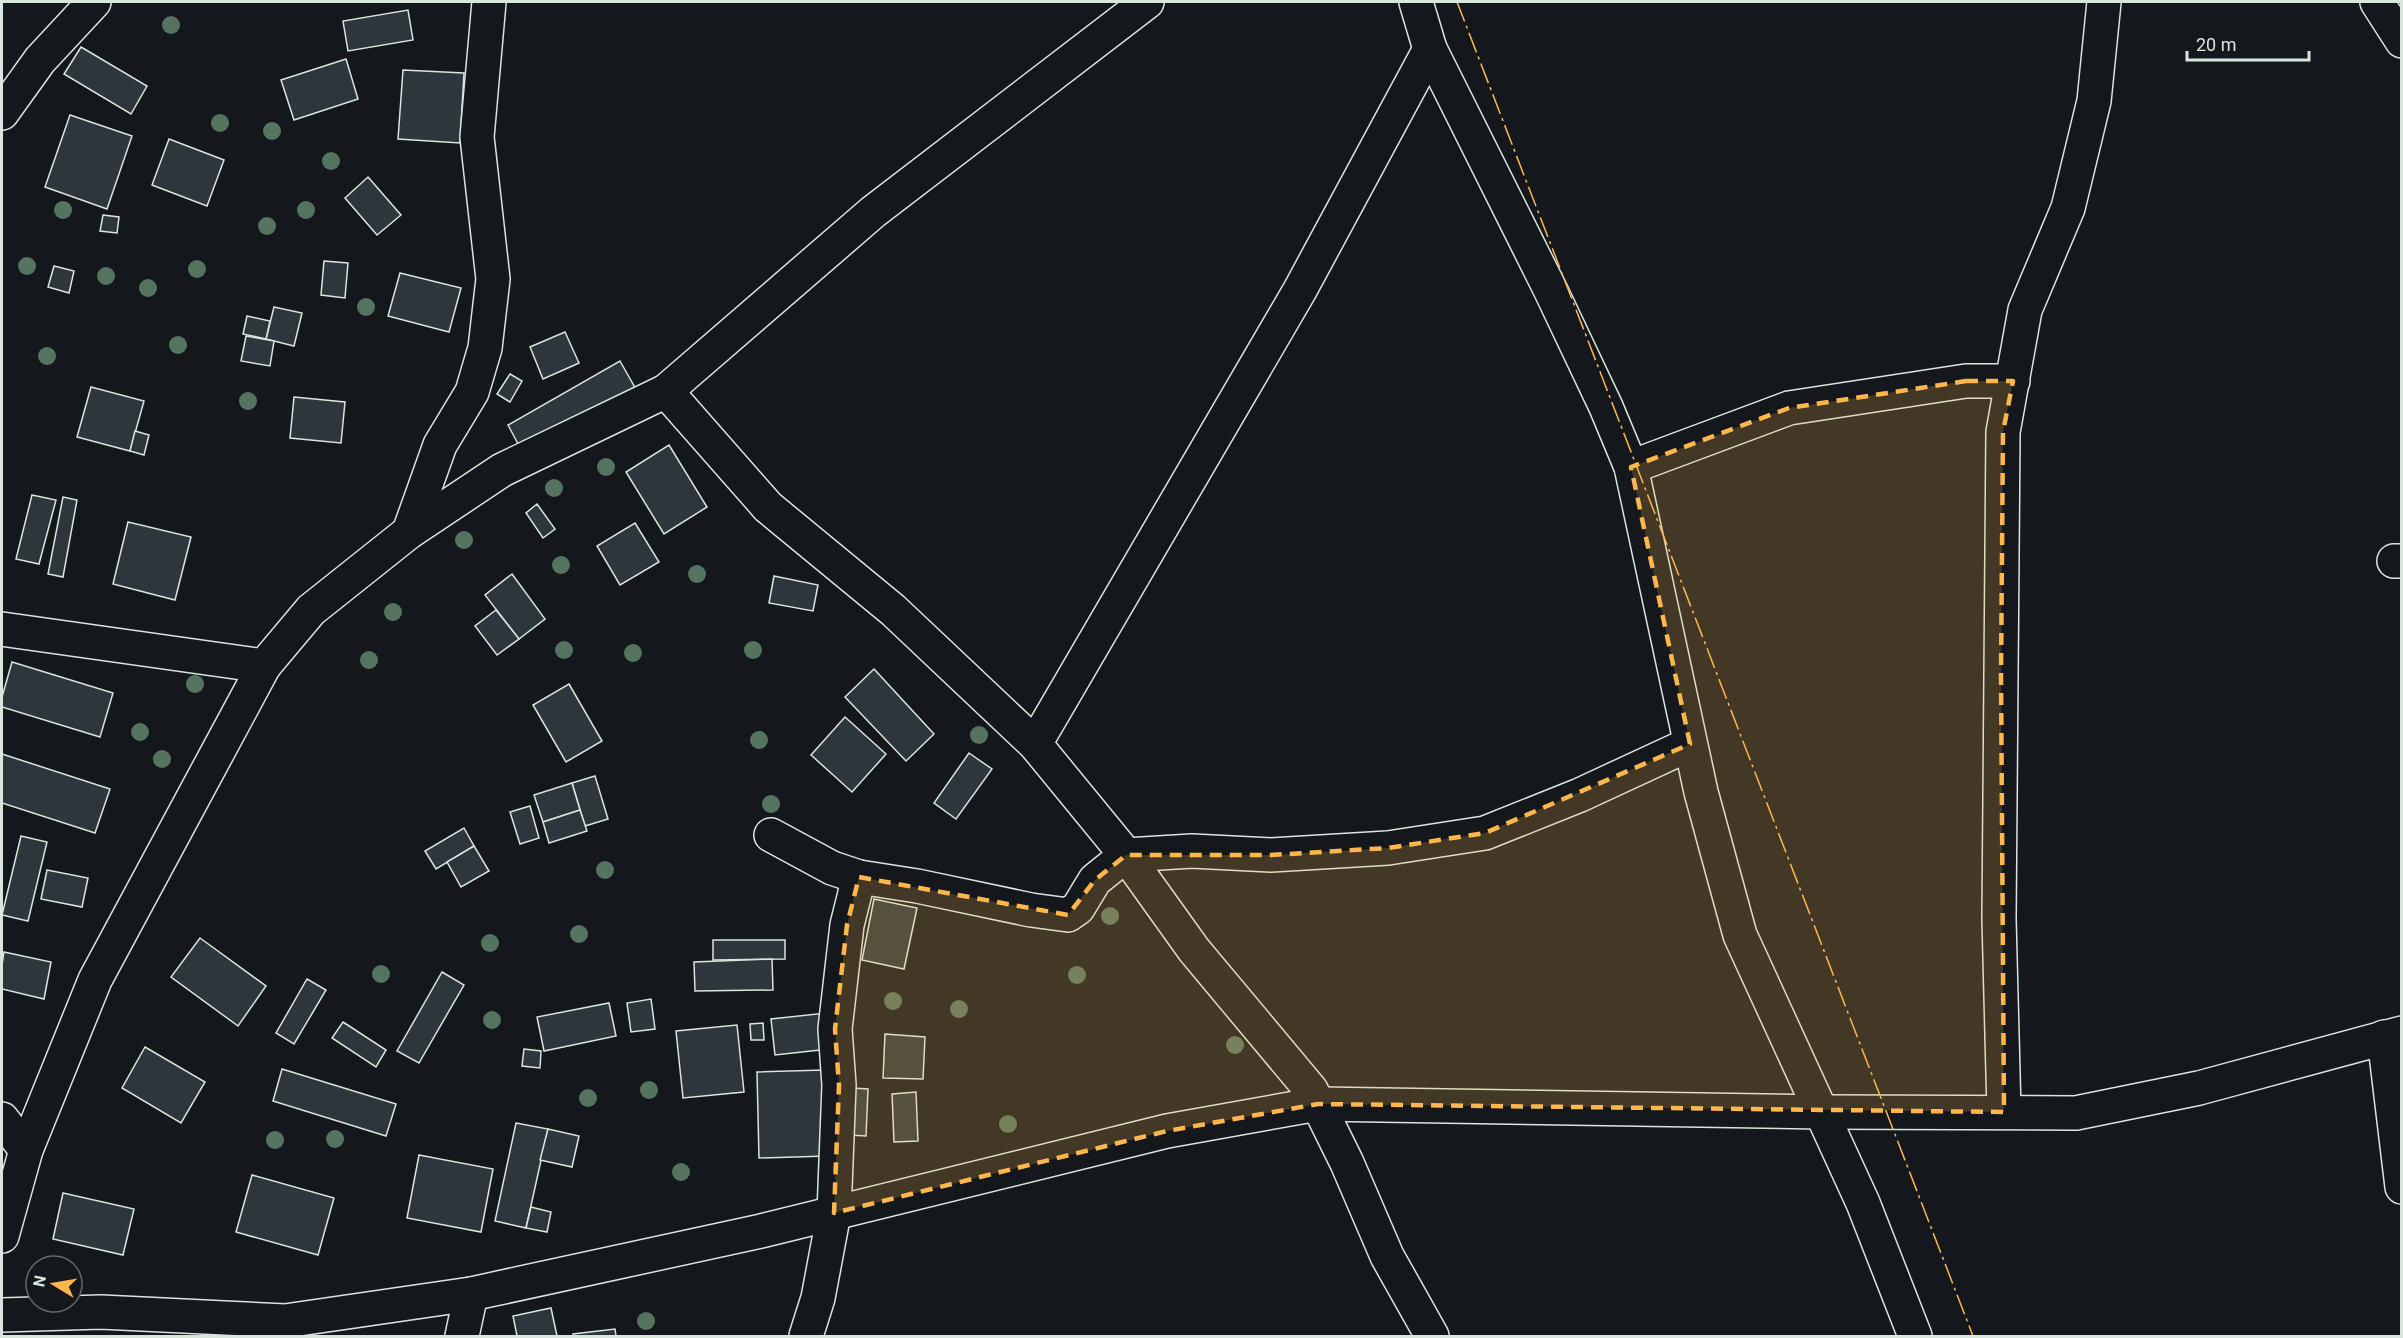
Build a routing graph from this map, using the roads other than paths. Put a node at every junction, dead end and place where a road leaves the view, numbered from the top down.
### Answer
1 (94, 2) edge
2 (489, 2) edge
3 (1147, 2) edge
4 (1416, 2) edge
5 (2104, 2) edge
6 (2377, 2) edge
7 (2392, 2) edge
8 (2402, 6) edge
9 (2402, 41) edge
10 (1430, 49) junction
11 (2, 113) edge
12 (2013, 381) junction
13 (666, 391) junction
14 (1631, 467) junction
15 (409, 531) junction
16 (2, 629) edge
17 (264, 666) junction
18 (1035, 744) junction
19 (1690, 744) junction
20 (771, 835) dead end
21 (1126, 855) junction
22 (859, 878) junction
23 (2393, 1035) edge
24 (1318, 1104) junction
25 (1822, 1112) junction
26 (2004, 1112) junction
27 (2, 1119) edge
28 (26, 1150) junction
29 (2402, 1187) edge
30 (834, 1213) junction
31 (2, 1236) edge
32 (471, 1294) junction
33 (2, 1315) edge
34 (462, 1336) edge
35 (806, 1336) edge
36 (1432, 1336) edge
37 (1916, 1336) edge

1 - 11 street
2 - 15 street
3 - 13 street
4 - 10 street
5 - 12 street
6 - 9 street
7 - 8 street
10 - 14 street
10 - 18 street
12 - 14 street
12 - 26 street
13 - 15 street
13 - 18 street
14 - 19 street
15 - 17 street
16 - 17 street
17 - 28 street
18 - 21 street
19 - 21 street
19 - 25 street
20 - 22 street
21 - 22 street
21 - 24 street
22 - 30 street
23 - 26 street
23 - 29 street
24 - 25 street
24 - 30 street
24 - 36 street
25 - 26 street
25 - 37 street
27 - 28 street
28 - 31 street
30 - 32 street
30 - 35 street
32 - 33 street
32 - 34 street

